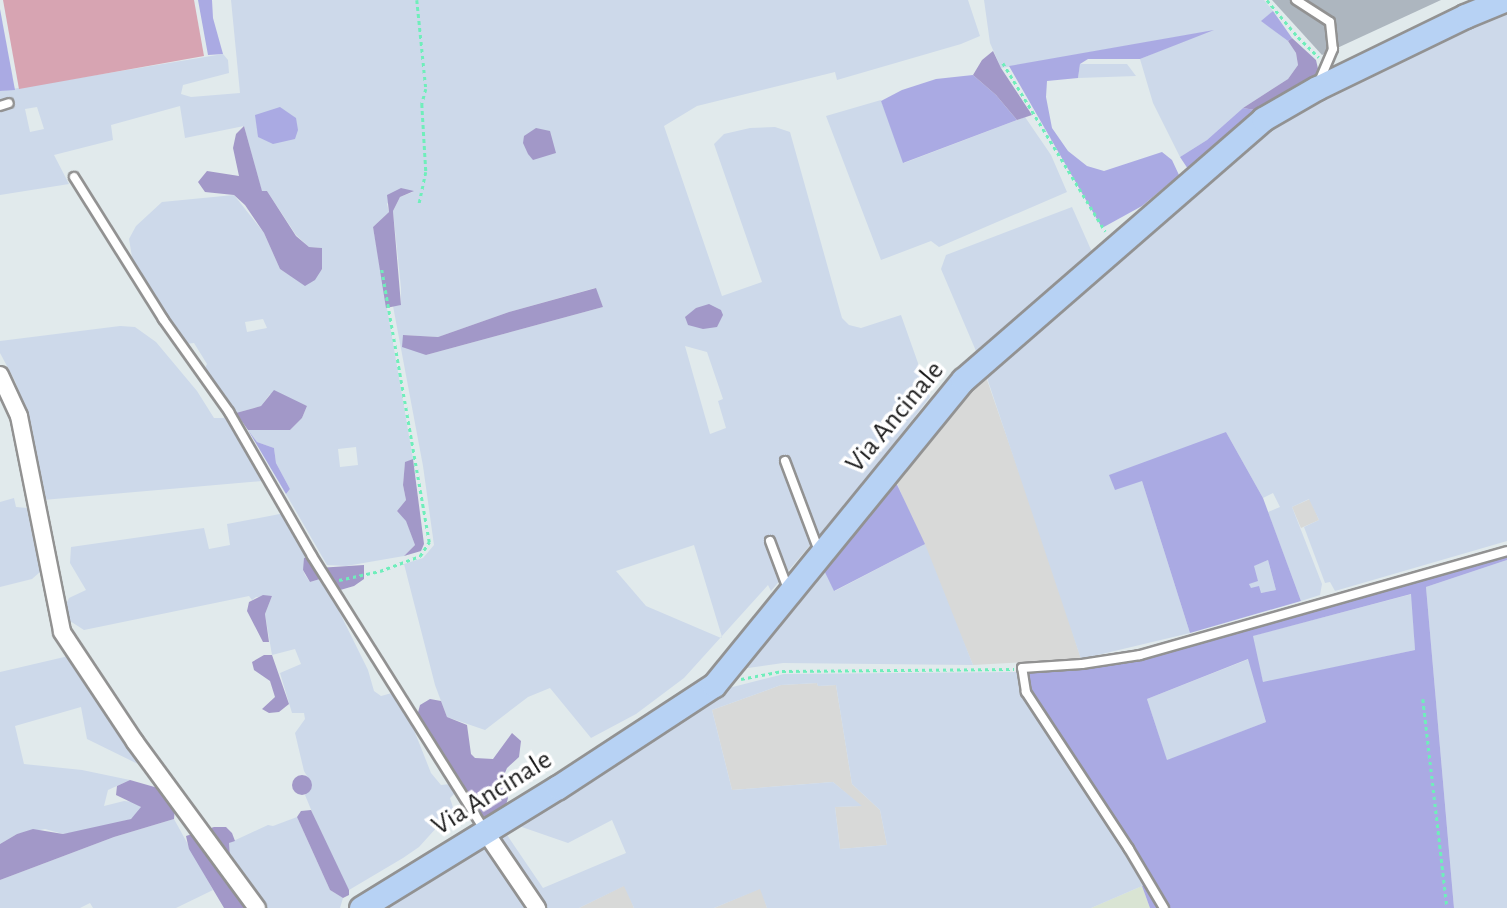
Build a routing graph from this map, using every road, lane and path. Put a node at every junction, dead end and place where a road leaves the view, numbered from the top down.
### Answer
1 (417, 0) edge
2 (1267, 0) edge
3 (1296, 0) edge
4 (1504, 0) edge
5 (1003, 63) dead end
6 (1327, 64) junction
7 (1317, 88) junction
8 (74, 177) dead end
9 (419, 204) dead end
10 (1115, 245) junction
11 (381, 267) dead end
12 (0, 374) edge
13 (785, 461) dead end
14 (770, 541) dead end
15 (1507, 551) edge
16 (820, 554) junction
17 (329, 583) junction
18 (789, 592) junction
19 (1023, 668) junction
20 (714, 685) junction
21 (1423, 699) dead end
22 (486, 832) junction
23 (257, 908) edge
24 (361, 908) edge
25 (537, 908) edge
26 (1164, 908) edge
27 (1447, 908) edge

1 - 9 path
2 - 6 path
3 - 6 lane
4 - 7 main road, Via Ancinale
5 - 10 path
6 - 7 lane
7 - 10 main road, Via Ancinale
8 - 17 lane
10 - 16 main road, Via Ancinale
11 - 17 path
12 - 23 street
13 - 16 lane
14 - 18 lane
15 - 19 lane
16 - 18 main road, Via Ancinale
17 - 22 lane
18 - 20 main road, Via Ancinale
19 - 20 path
19 - 26 lane
20 - 22 main road, Via Ancinale
21 - 27 path
22 - 24 main road, Via Ancinale
22 - 25 street

